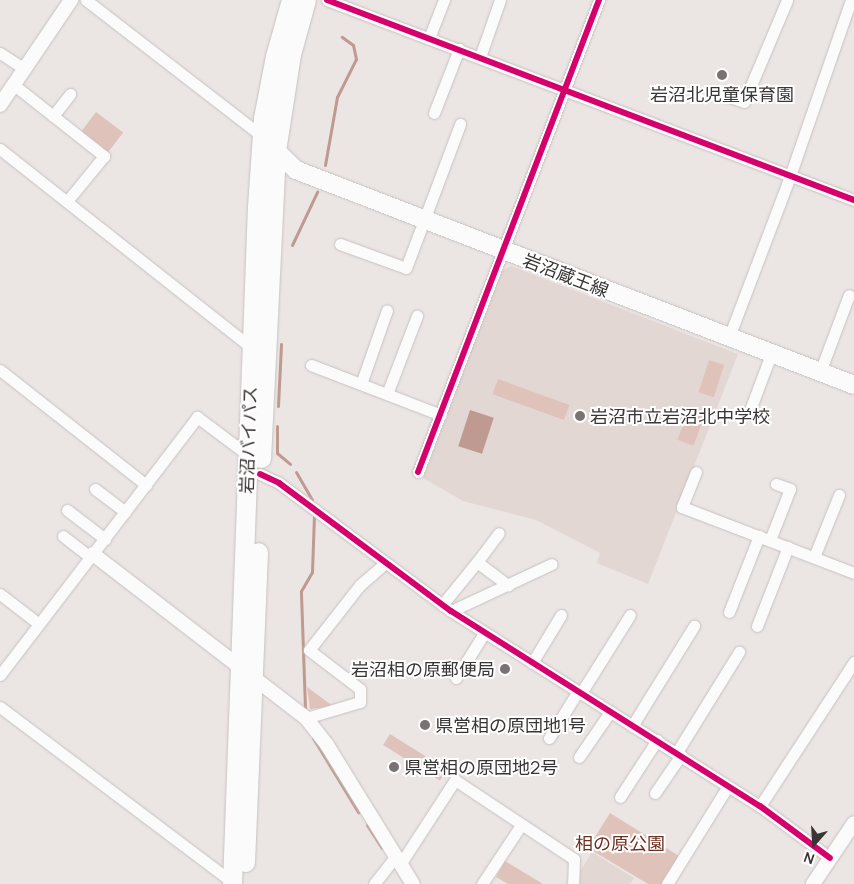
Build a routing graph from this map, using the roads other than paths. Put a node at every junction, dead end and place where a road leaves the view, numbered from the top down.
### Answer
1 (70, 0) edge
2 (86, 0) edge
3 (291, 0) edge
4 (306, 0) edge
5 (327, 0) edge
6 (444, 0) edge
7 (500, 0) edge
8 (599, 0) edge
9 (787, 0) edge
10 (849, 2) edge
11 (430, 38) junction
12 (459, 49) junction
13 (0, 53) edge
14 (480, 57) junction
15 (25, 69) junction
16 (14, 85) junction
17 (564, 88) junction
18 (70, 94) dead end
19 (724, 95) dead end
20 (0, 105) edge
21 (434, 113) dead end
22 (53, 116) junction
23 (460, 124) dead end
24 (262, 136) junction
25 (0, 149) edge
26 (276, 151) junction
27 (790, 176) junction
28 (68, 200) junction
29 (854, 200) edge
30 (424, 219) junction
31 (340, 244) dead end
32 (503, 250) junction
33 (849, 295) dead end
34 (387, 310) dead end
35 (417, 316) dead end
36 (729, 337) junction
37 (251, 347) junction
38 (771, 354) junction
39 (311, 365) dead end
40 (0, 370) edge
41 (820, 372) junction
42 (361, 384) junction
43 (854, 385) edge
44 (387, 394) junction
45 (750, 410) dead end
46 (440, 415) junction
47 (248, 455) junction
48 (418, 472) dead end
49 (696, 472) dead end
50 (260, 474) junction
51 (776, 484) dead end
52 (146, 486) junction
53 (95, 489) dead end
54 (839, 495) dead end
55 (66, 510) dead end
56 (125, 512) junction
57 (499, 533) dead end
58 (63, 536) dead end
59 (759, 536) junction
60 (105, 539) junction
61 (770, 540) junction
62 (788, 547) junction
63 (92, 556) junction
64 (814, 557) junction
65 (477, 562) junction
66 (385, 563) junction
67 (552, 564) dead end
68 (854, 573) edge
69 (508, 585) junction
70 (0, 594) edge
71 (446, 608) junction
72 (729, 612) dead end
73 (561, 615) dead end
74 (630, 615) dead end
75 (39, 624) junction
76 (694, 626) dead end
77 (757, 626) dead end
78 (485, 632) junction
79 (739, 652) dead end
80 (854, 662) edge
81 (238, 663) junction
82 (532, 663) junction
83 (0, 675) edge
84 (254, 677) junction
85 (456, 678) dead end
86 (579, 692) junction
87 (0, 707) edge
88 (610, 712) junction
89 (306, 718) junction
90 (632, 726) junction
91 (549, 738) dead end
92 (657, 740) junction
93 (679, 753) junction
94 (579, 757) dead end
95 (728, 786) junction
96 (655, 793) dead end
97 (620, 796) dead end
98 (760, 806) junction
99 (854, 823) edge
100 (521, 824) junction
101 (830, 858) junction
102 (398, 860) junction
103 (236, 883) edge
104 (374, 884) edge
105 (413, 884) edge
106 (482, 884) edge
107 (573, 884) edge
108 (667, 884) edge
109 (814, 884) edge

1 - 15 street
2 - 24 street
3 - 24 highway, 岩沼バイパス
4 - 26 highway, 岩沼バイパス
5 - 11 street
6 - 11 street
7 - 14 street
8 - 17 street
9 - 19 street
10 - 27 street
11 - 12 street
12 - 14 street
12 - 21 street
13 - 15 street
14 - 17 street
15 - 16 street
16 - 20 street
16 - 22 street
17 - 27 street
17 - 32 street
18 - 22 street
22 - 28 street
23 - 30 street
24 - 26 main road, 岩沼蔵王線
24 - 37 highway, 岩沼バイパス
25 - 28 street
26 - 30 main road, 岩沼蔵王線
26 - 50 highway, 岩沼バイパス
27 - 29 street
27 - 36 street
28 - 37 street
30 - 31 street
30 - 32 main road, 岩沼蔵王線
32 - 36 main road, 岩沼蔵王線
32 - 46 street
33 - 41 street
34 - 42 street
35 - 44 street
36 - 38 main road, 岩沼蔵王線
37 - 47 highway, 岩沼バイパス
38 - 41 main road, 岩沼蔵王線
38 - 45 street
39 - 42 street
40 - 52 street
41 - 43 main road, 岩沼蔵王線
42 - 44 street
44 - 46 street
46 - 48 street
47 - 52 street
47 - 81 highway, 岩沼バイパス
49 - 59 street
50 - 66 street
50 - 84 highway, 岩沼バイパス
51 - 61 street
52 - 56 street
53 - 56 street
54 - 64 street
55 - 60 street
56 - 60 street
57 - 65 street
58 - 63 street
59 - 61 street
59 - 72 street
60 - 63 street
61 - 62 street
62 - 64 street
62 - 77 street
63 - 75 street
63 - 81 street
64 - 68 street
65 - 69 street
65 - 71 street
66 - 71 street
66 - 89 street
67 - 69 street
69 - 71 street
70 - 75 street
71 - 78 street
73 - 82 street
74 - 86 street
75 - 83 street
76 - 90 street
78 - 82 street
78 - 85 street
79 - 93 street
80 - 98 street
81 - 84 street
81 - 103 highway, 岩沼バイパス
82 - 86 street
84 - 89 street
84 - 103 highway, 岩沼バイパス
86 - 88 street
86 - 91 street
87 - 103 street
88 - 90 street
88 - 94 street
89 - 102 street
90 - 92 street
92 - 93 street
92 - 97 street
93 - 95 street
93 - 96 street
95 - 98 street
95 - 108 street
98 - 101 street
99 - 101 street
100 - 102 street
100 - 106 street
100 - 107 street
101 - 109 street
102 - 104 street
102 - 105 street

